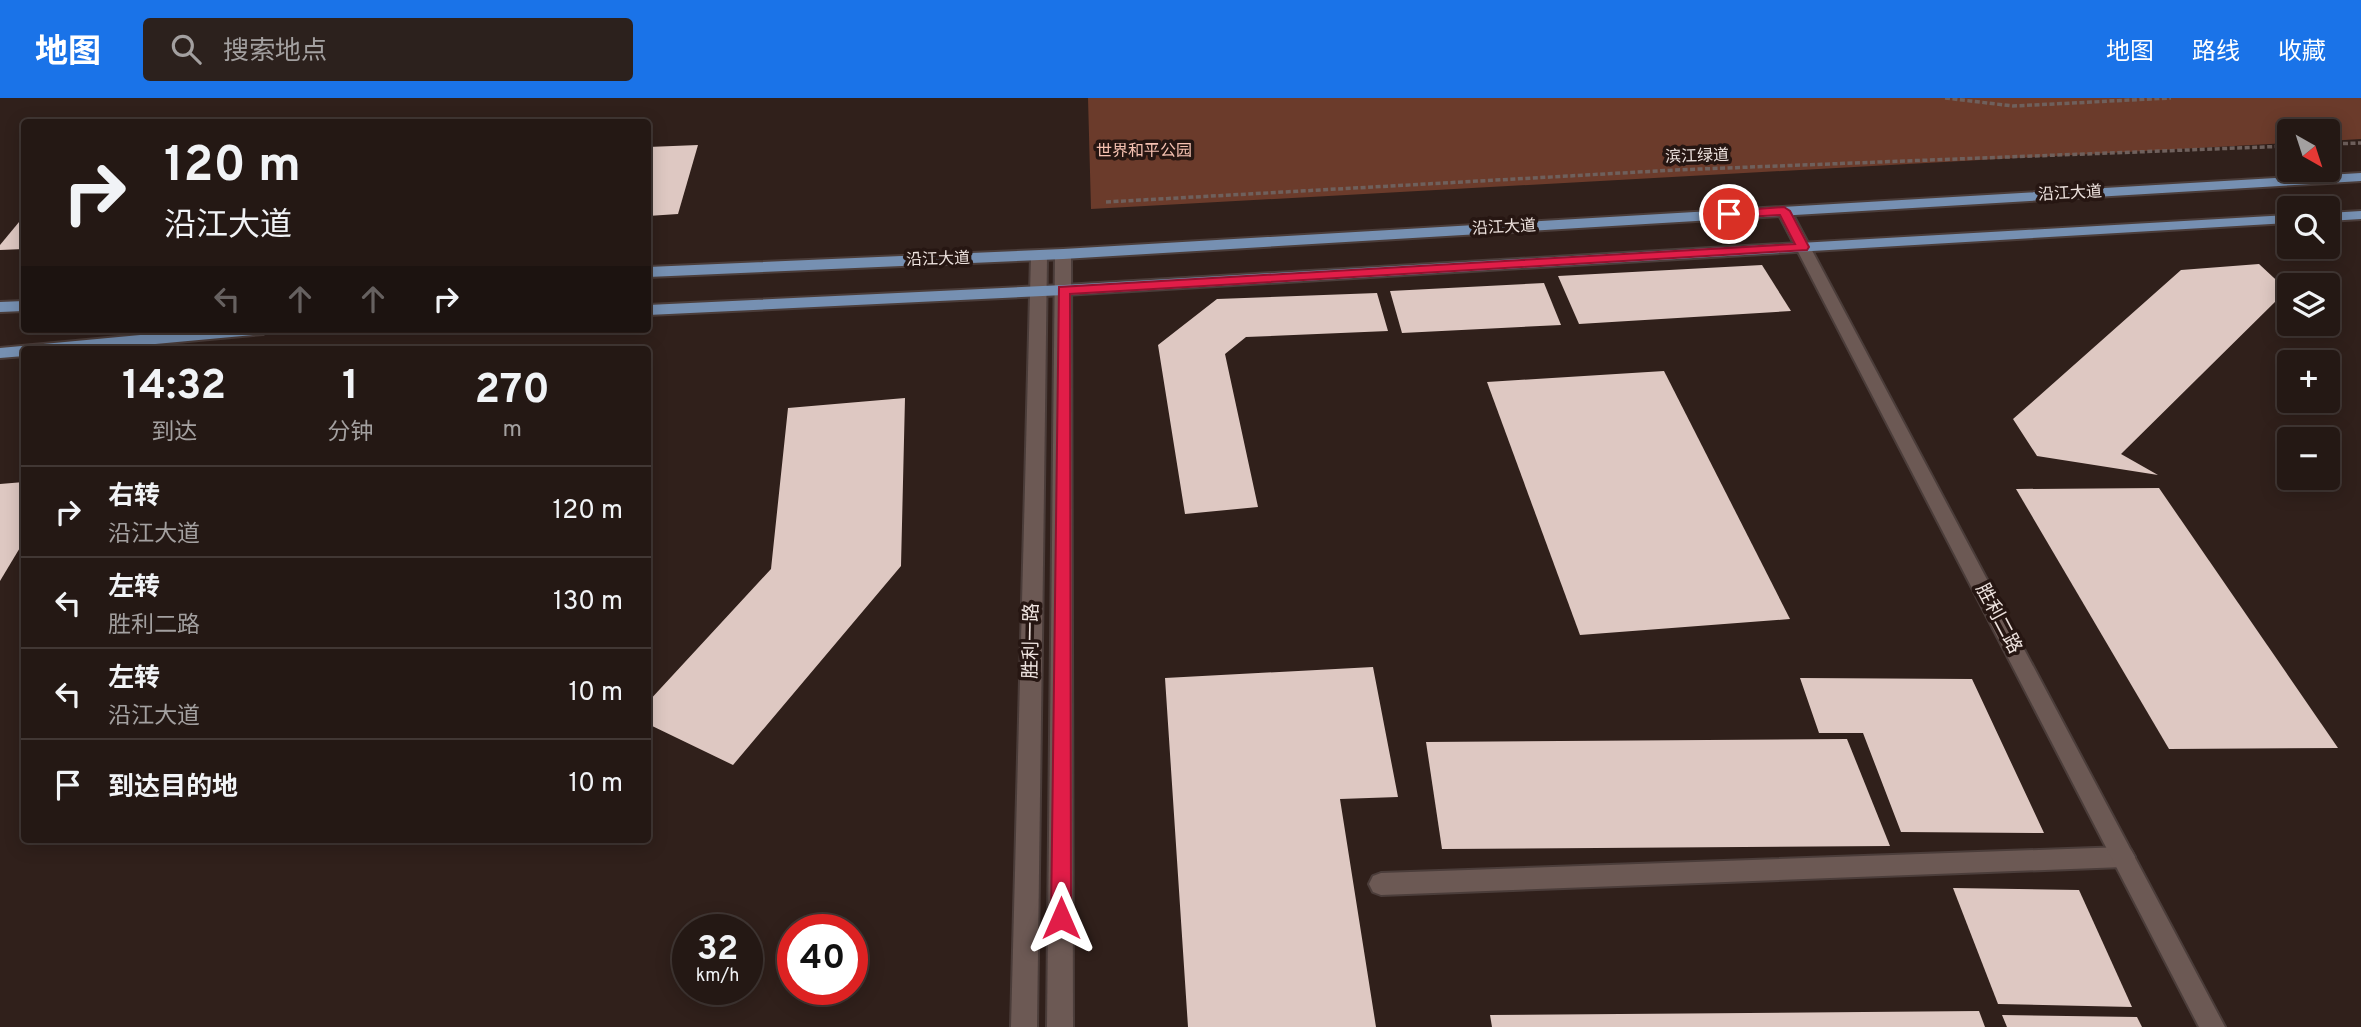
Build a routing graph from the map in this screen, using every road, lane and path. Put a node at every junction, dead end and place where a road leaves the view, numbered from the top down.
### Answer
1 (1945, 98) edge
2 (2171, 98) edge
3 (2361, 143) edge
4 (2340, 144) edge
5 (2277, 145) edge
6 (2361, 177) edge
7 (1106, 202) dead end
8 (1784, 211) junction
9 (2361, 215) edge
10 (2340, 216) edge
11 (2277, 220) edge
12 (1802, 247) junction
13 (1063, 254) junction
14 (1039, 256) junction
15 (651, 272) edge
16 (1064, 290) junction
17 (1040, 292) junction
18 (21, 306) edge
19 (0, 307) edge
20 (651, 310) edge
21 (219, 333) edge
22 (76, 346) edge
23 (21, 351) edge
24 (0, 353) edge
25 (2123, 857) junction
26 (1381, 884) dead end
27 (1024, 1027) edge
28 (1060, 1027) edge
29 (2212, 1027) edge

1 - 2 path
3 - 4 path
5 - 7 path, 滨江绿道
6 - 8 main road, 沿江大道
8 - 12 street, 胜利二路
8 - 13 main road, 沿江大道
9 - 10 main road
11 - 12 main road, 沿江大道
12 - 16 main road, 沿江大道
12 - 25 street, 胜利二路
13 - 14 main road, 沿江大道
13 - 16 street, 胜利一路
14 - 15 main road, 沿江大道
14 - 17 street, 胜利一路
16 - 17 main road, 沿江大道
16 - 28 street, 胜利一路
17 - 20 main road, 沿江大道
17 - 27 street, 胜利一路
18 - 19 main road
21 - 22 main road
23 - 24 main road
25 - 26 street
25 - 29 street, 胜利二路

